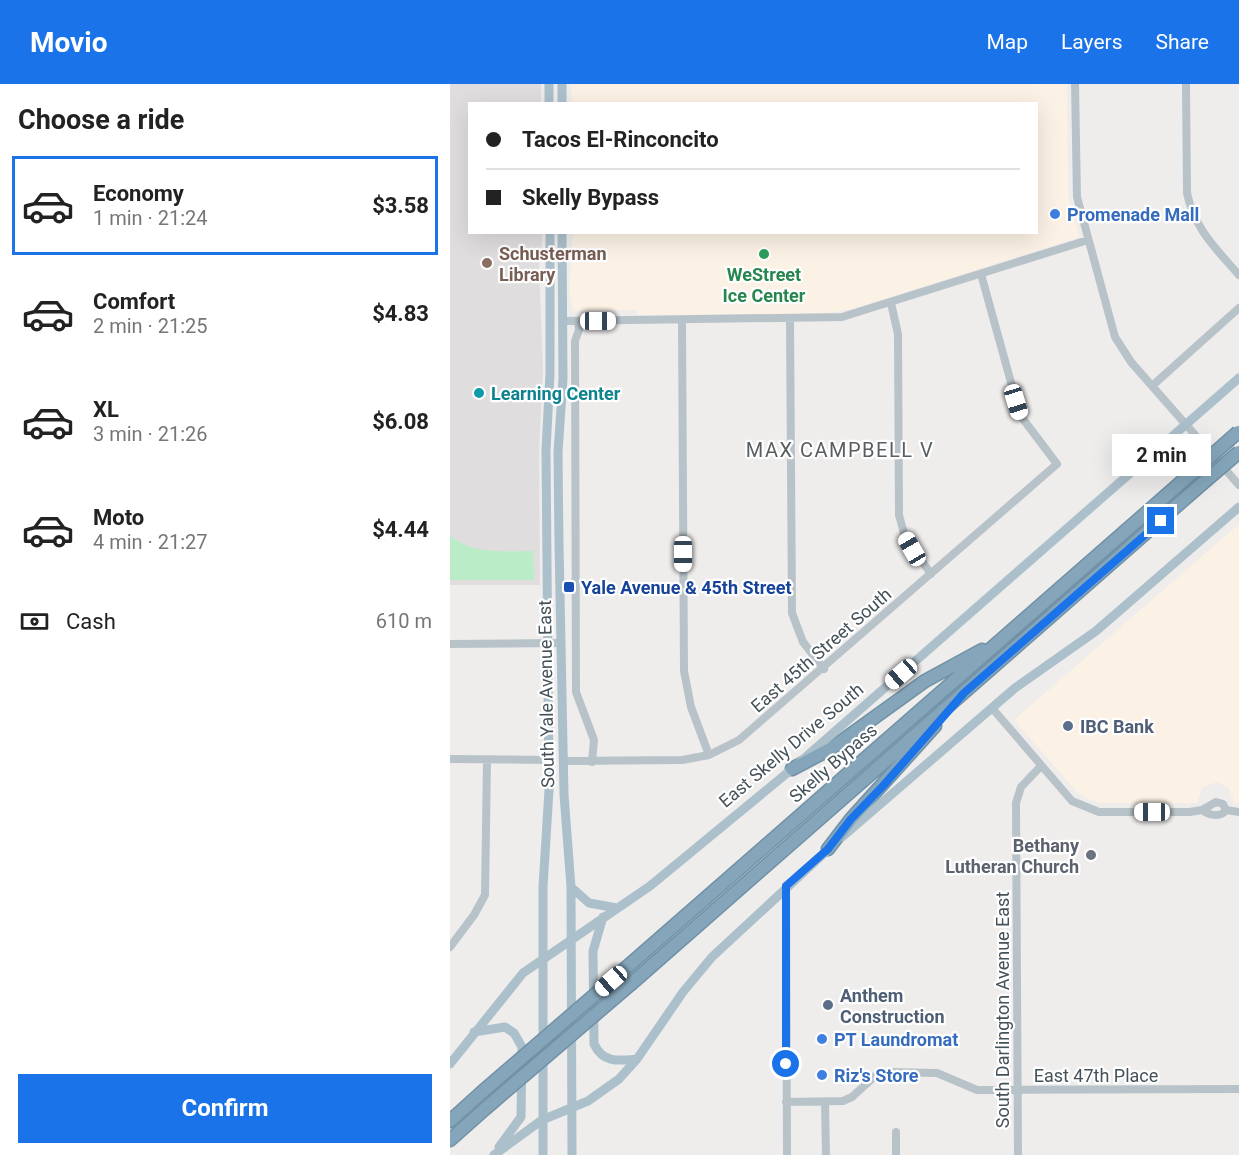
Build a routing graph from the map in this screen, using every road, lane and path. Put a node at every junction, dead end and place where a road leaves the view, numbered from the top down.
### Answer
1 (549, 84) edge
2 (1075, 84) edge
3 (1186, 84) edge
4 (560, 87) edge
5 (549, 102) edge
6 (562, 102) edge
7 (550, 234) edge
8 (562, 234) edge
9 (1088, 240) junction
10 (981, 274) junction
11 (1239, 275) edge
12 (891, 303) junction
13 (1239, 308) edge
14 (550, 320) junction
15 (790, 320) junction
16 (563, 321) junction
17 (578, 321) junction
18 (682, 321) junction
19 (1239, 378) edge
20 (1152, 386) junction
21 (1186, 425) junction
22 (1238, 432) edge
23 (1239, 452) edge
24 (1239, 485) edge
25 (1239, 507) edge
26 (546, 544) junction
27 (559, 544) junction
28 (931, 574) junction
29 (1001, 639) junction
30 (548, 643) junction
31 (561, 643) junction
32 (450, 644) edge
33 (824, 669) junction
34 (964, 693) junction
35 (992, 708) junction
36 (709, 755) junction
37 (450, 759) edge
38 (487, 760) junction
39 (549, 760) junction
40 (563, 761) junction
41 (592, 762) junction
42 (1041, 766) junction
43 (792, 769) junction
44 (1202, 810) junction
45 (1226, 810) junction
46 (1239, 812) edge
47 (828, 849) junction
48 (786, 886) junction
49 (571, 887) junction
50 (617, 908) junction
51 (603, 917) junction
52 (571, 938) junction
53 (450, 947) edge
54 (543, 957) junction
55 (474, 1032) junction
56 (637, 1059) junction
57 (450, 1064) edge
58 (1239, 1089) edge
59 (1018, 1090) junction
60 (786, 1102) junction
61 (825, 1102) junction
62 (572, 1108) junction
63 (542, 1120) junction
64 (450, 1121) edge
65 (896, 1132) dead end
66 (450, 1140) edge
67 (494, 1154) edge
68 (507, 1155) edge
69 (543, 1155) edge
70 (572, 1155) edge
71 (787, 1155) edge
72 (826, 1155) edge
73 (896, 1155) edge
74 (1018, 1155) edge

1 - 5 main road
2 - 9 street
3 - 11 street
4 - 6 main road
7 - 14 main road, South Yale Avenue East
8 - 16 main road, South Yale Avenue East
9 - 10 street
9 - 20 street
10 - 12 street
10 - 28 street, East 45th Street South
12 - 15 street
12 - 28 street
13 - 20 street
14 - 16 main road
14 - 26 main road, South Yale Avenue East
15 - 18 street
15 - 33 street
16 - 17 street
16 - 27 main road, South Yale Avenue East
17 - 18 street
17 - 41 street, South Yale Avenue East
18 - 36 street
19 - 21 main road, East Skelly Drive South
20 - 21 street
21 - 24 street
21 - 43 main road, East Skelly Drive South
22 - 29 highway, Skelly Bypass, bridge
23 - 34 highway, Skelly Bypass, bridge
25 - 35 main road
26 - 27 main road
26 - 30 main road, South Yale Avenue East
27 - 31 main road, South Yale Avenue East
28 - 33 street, East 45th Street South
29 - 43 highway
29 - 64 highway, Skelly Bypass, bridge
30 - 31 street
30 - 32 street
30 - 39 main road, South Yale Avenue East
31 - 40 main road, South Yale Avenue East
33 - 36 street, East 45th Street South
34 - 47 highway
34 - 66 highway, Skelly Bypass, bridge
35 - 42 street
35 - 47 main road
36 - 41 street, East 45th Street South
37 - 38 street
38 - 39 street
38 - 53 street
39 - 40 main road
39 - 54 main road, South Yale Avenue East
40 - 41 street, East 45th Street South
40 - 49 main road, South Yale Avenue East
42 - 44 street
42 - 59 street, South Darlington Avenue East
43 - 50 main road, East Skelly Drive South
44 - 45 street
44 - 45 street
45 - 46 street
47 - 48 main road
48 - 56 main road
48 - 60 street
49 - 50 main road
49 - 52 main road, South Yale Avenue East
50 - 51 main road, East Skelly Drive South
51 - 52 main road, East Skelly Drive South
51 - 56 main road
52 - 54 main road, East Skelly Drive South
52 - 62 main road, South Yale Avenue East
54 - 55 main road, East Skelly Drive South
54 - 63 main road, South Yale Avenue East
55 - 57 main road, East Skelly Drive South
55 - 67 main road
56 - 62 main road
58 - 59 street, East 47th Place
59 - 61 street, East 47th Place
59 - 74 street, South Darlington Avenue East
60 - 61 street, East 47th Place
60 - 71 street
61 - 72 street
62 - 63 main road
62 - 70 main road, South Yale Avenue East
63 - 67 main road
63 - 69 main road, South Yale Avenue East
65 - 73 street
67 - 68 main road

